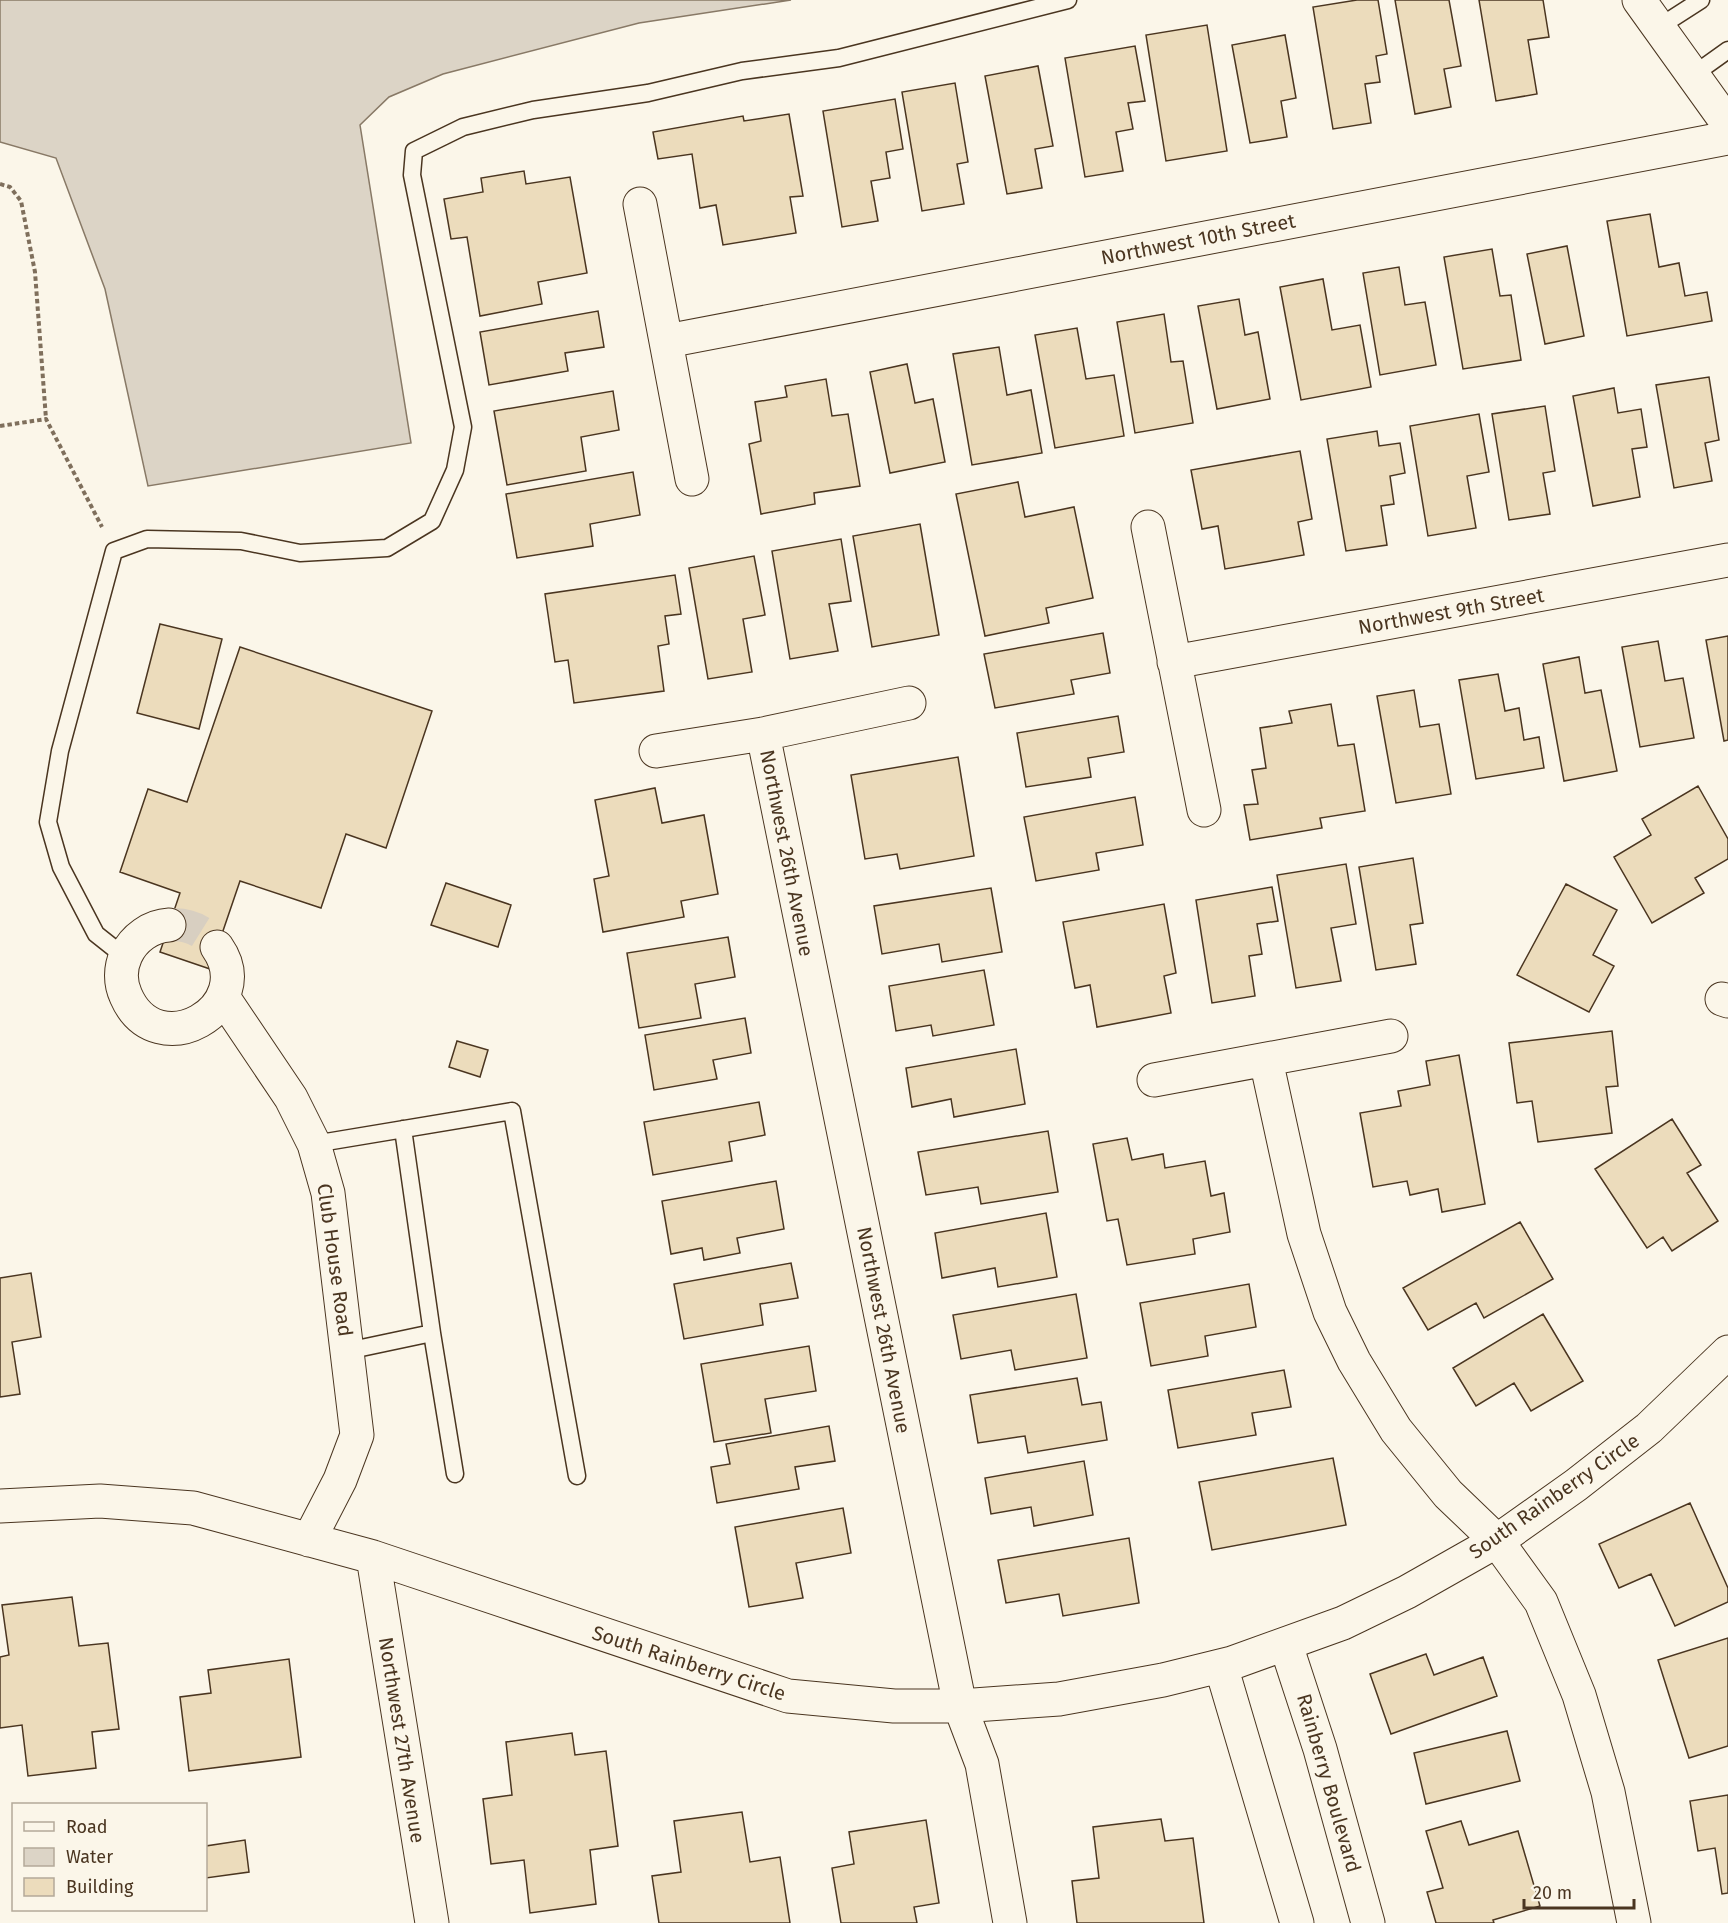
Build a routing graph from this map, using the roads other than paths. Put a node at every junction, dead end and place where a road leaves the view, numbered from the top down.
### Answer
1 (1068, 0) edge
2 (1639, 0) edge
3 (1701, 0) edge
4 (1659, 27) junction
5 (1728, 50) edge
6 (1693, 75) junction
7 (1728, 124) edge
8 (1728, 138) edge
9 (640, 204) dead end
10 (667, 341) junction
11 (692, 479) dead end
12 (1148, 526) dead end
13 (1728, 560) edge
14 (1174, 662) junction
15 (909, 703) dead end
16 (763, 734) junction
17 (656, 751) dead end
18 (1204, 810) dead end
19 (169, 925) tunnel mouth
20 (217, 947) tunnel mouth
21 (125, 957) junction
22 (223, 997) junction
23 (1391, 1036) dead end
24 (1266, 1060) junction
25 (1154, 1080) dead end
26 (404, 1129) junction
27 (314, 1144) junction
28 (432, 1333) junction
29 (347, 1351) junction
30 (1728, 1352) edge
31 (455, 1474) dead end
32 (577, 1476) dead end
33 (0, 1506) edge
34 (309, 1540) junction
35 (1497, 1541) junction
36 (373, 1557) junction
37 (1286, 1645) junction
38 (1221, 1665) junction
39 (960, 1706) junction
40 (432, 1923) edge
41 (1010, 1923) edge
42 (1297, 1923) edge
43 (1368, 1923) edge
44 (1634, 1923) edge

1 - 21 lane
2 - 4 street
3 - 4 lane
4 - 6 street
5 - 6 lane
6 - 7 street
8 - 10 street, Northwest 10th Street
9 - 10 street
10 - 11 street
12 - 14 street
13 - 14 street, Northwest 9th Street
14 - 18 street
15 - 16 street, Northwest 26th Avenue
16 - 17 street, Northwest 26th Avenue
16 - 39 street, Northwest 26th Avenue
19 - 21 street
20 - 22 street
21 - 22 street
22 - 27 street, Club House Road
23 - 24 street
24 - 25 street
24 - 35 street
26 - 27 lane
26 - 28 lane
26 - 32 lane
27 - 29 street, Club House Road
28 - 29 lane
28 - 31 lane
29 - 34 street, Club House Road
30 - 35 street, South Rainberry Circle
33 - 34 street, South Rainberry Circle
34 - 36 street, South Rainberry Circle
35 - 37 street, South Rainberry Circle
35 - 44 street
36 - 39 street, South Rainberry Circle
36 - 40 street, Northwest 27th Avenue
37 - 38 street, South Rainberry Circle
37 - 43 street, Rainberry Boulevard
38 - 39 street, South Rainberry Circle
38 - 42 street
39 - 41 street, Northwest 26th Avenue

